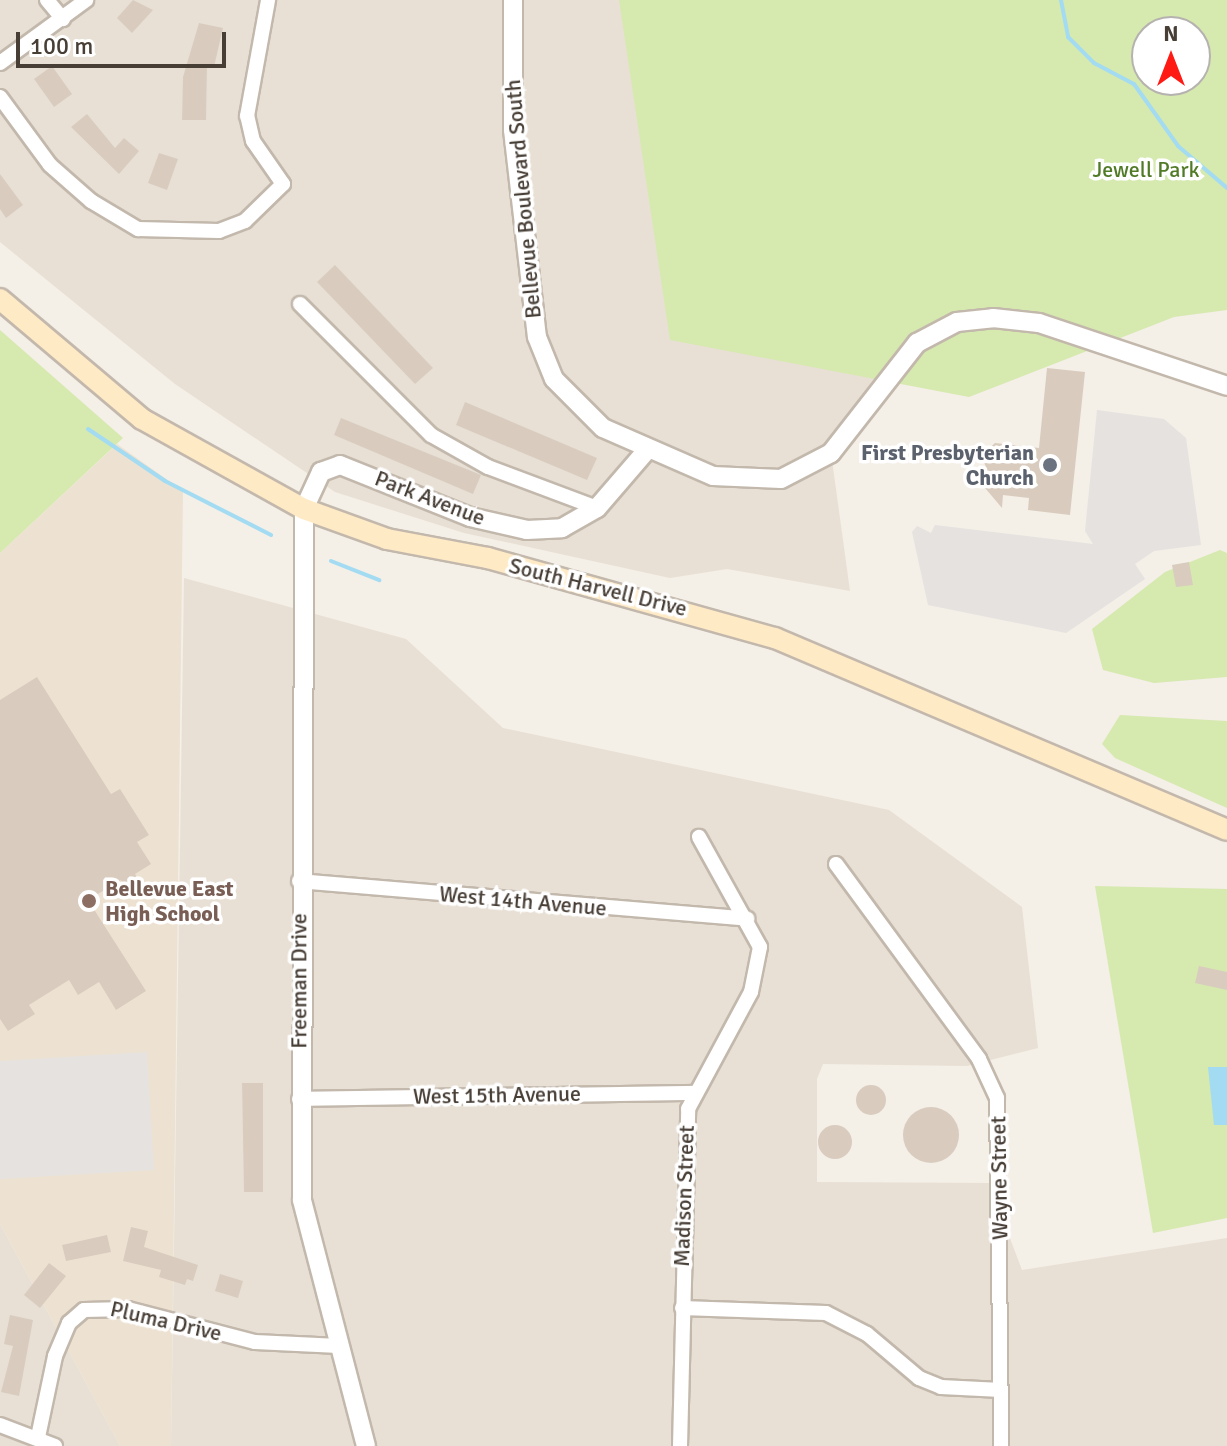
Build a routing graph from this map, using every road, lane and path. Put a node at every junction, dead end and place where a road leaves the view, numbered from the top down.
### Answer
1 (47, 0) edge
2 (86, 0) edge
3 (268, 0) edge
4 (513, 0) edge
5 (63, 19) junction
6 (0, 63) edge
7 (0, 97) edge
8 (0, 299) edge
9 (300, 304) dead end
10 (1227, 386) edge
11 (647, 450) junction
12 (597, 508) junction
13 (304, 509) junction
14 (1227, 830) edge
15 (699, 837) dead end
16 (836, 864) dead end
17 (299, 881) junction
18 (747, 919) junction
19 (695, 1093) junction
20 (299, 1099) junction
21 (682, 1308) junction
22 (339, 1346) junction
23 (1001, 1390) junction
24 (0, 1425) edge
25 (38, 1437) junction
26 (55, 1446) edge
27 (366, 1446) edge
28 (680, 1446) edge
29 (1001, 1446) edge

1 - 5 street
2 - 5 street
3 - 7 street
4 - 11 street, Bellevue Boulevard South
5 - 6 street
8 - 13 main road, South Harvell Drive
9 - 12 street
10 - 11 street, Bellevue Boulevard South
11 - 12 street, Park Avenue
12 - 13 street, Park Avenue
13 - 14 main road, South Harvell Drive
13 - 17 street, Freeman Drive
15 - 18 street, Madison Street
16 - 23 street, Wayne Street
17 - 18 street, West 14th Avenue
17 - 20 street, Freeman Drive
18 - 19 street, Madison Street
19 - 20 street, West 15th Avenue
19 - 21 street, Madison Street
20 - 22 street, Freeman Drive
21 - 23 street
21 - 28 street, Madison Street
22 - 25 street, Pluma Drive
22 - 27 street, Freeman Drive
23 - 29 street, Wayne Street
24 - 25 street
25 - 26 street

